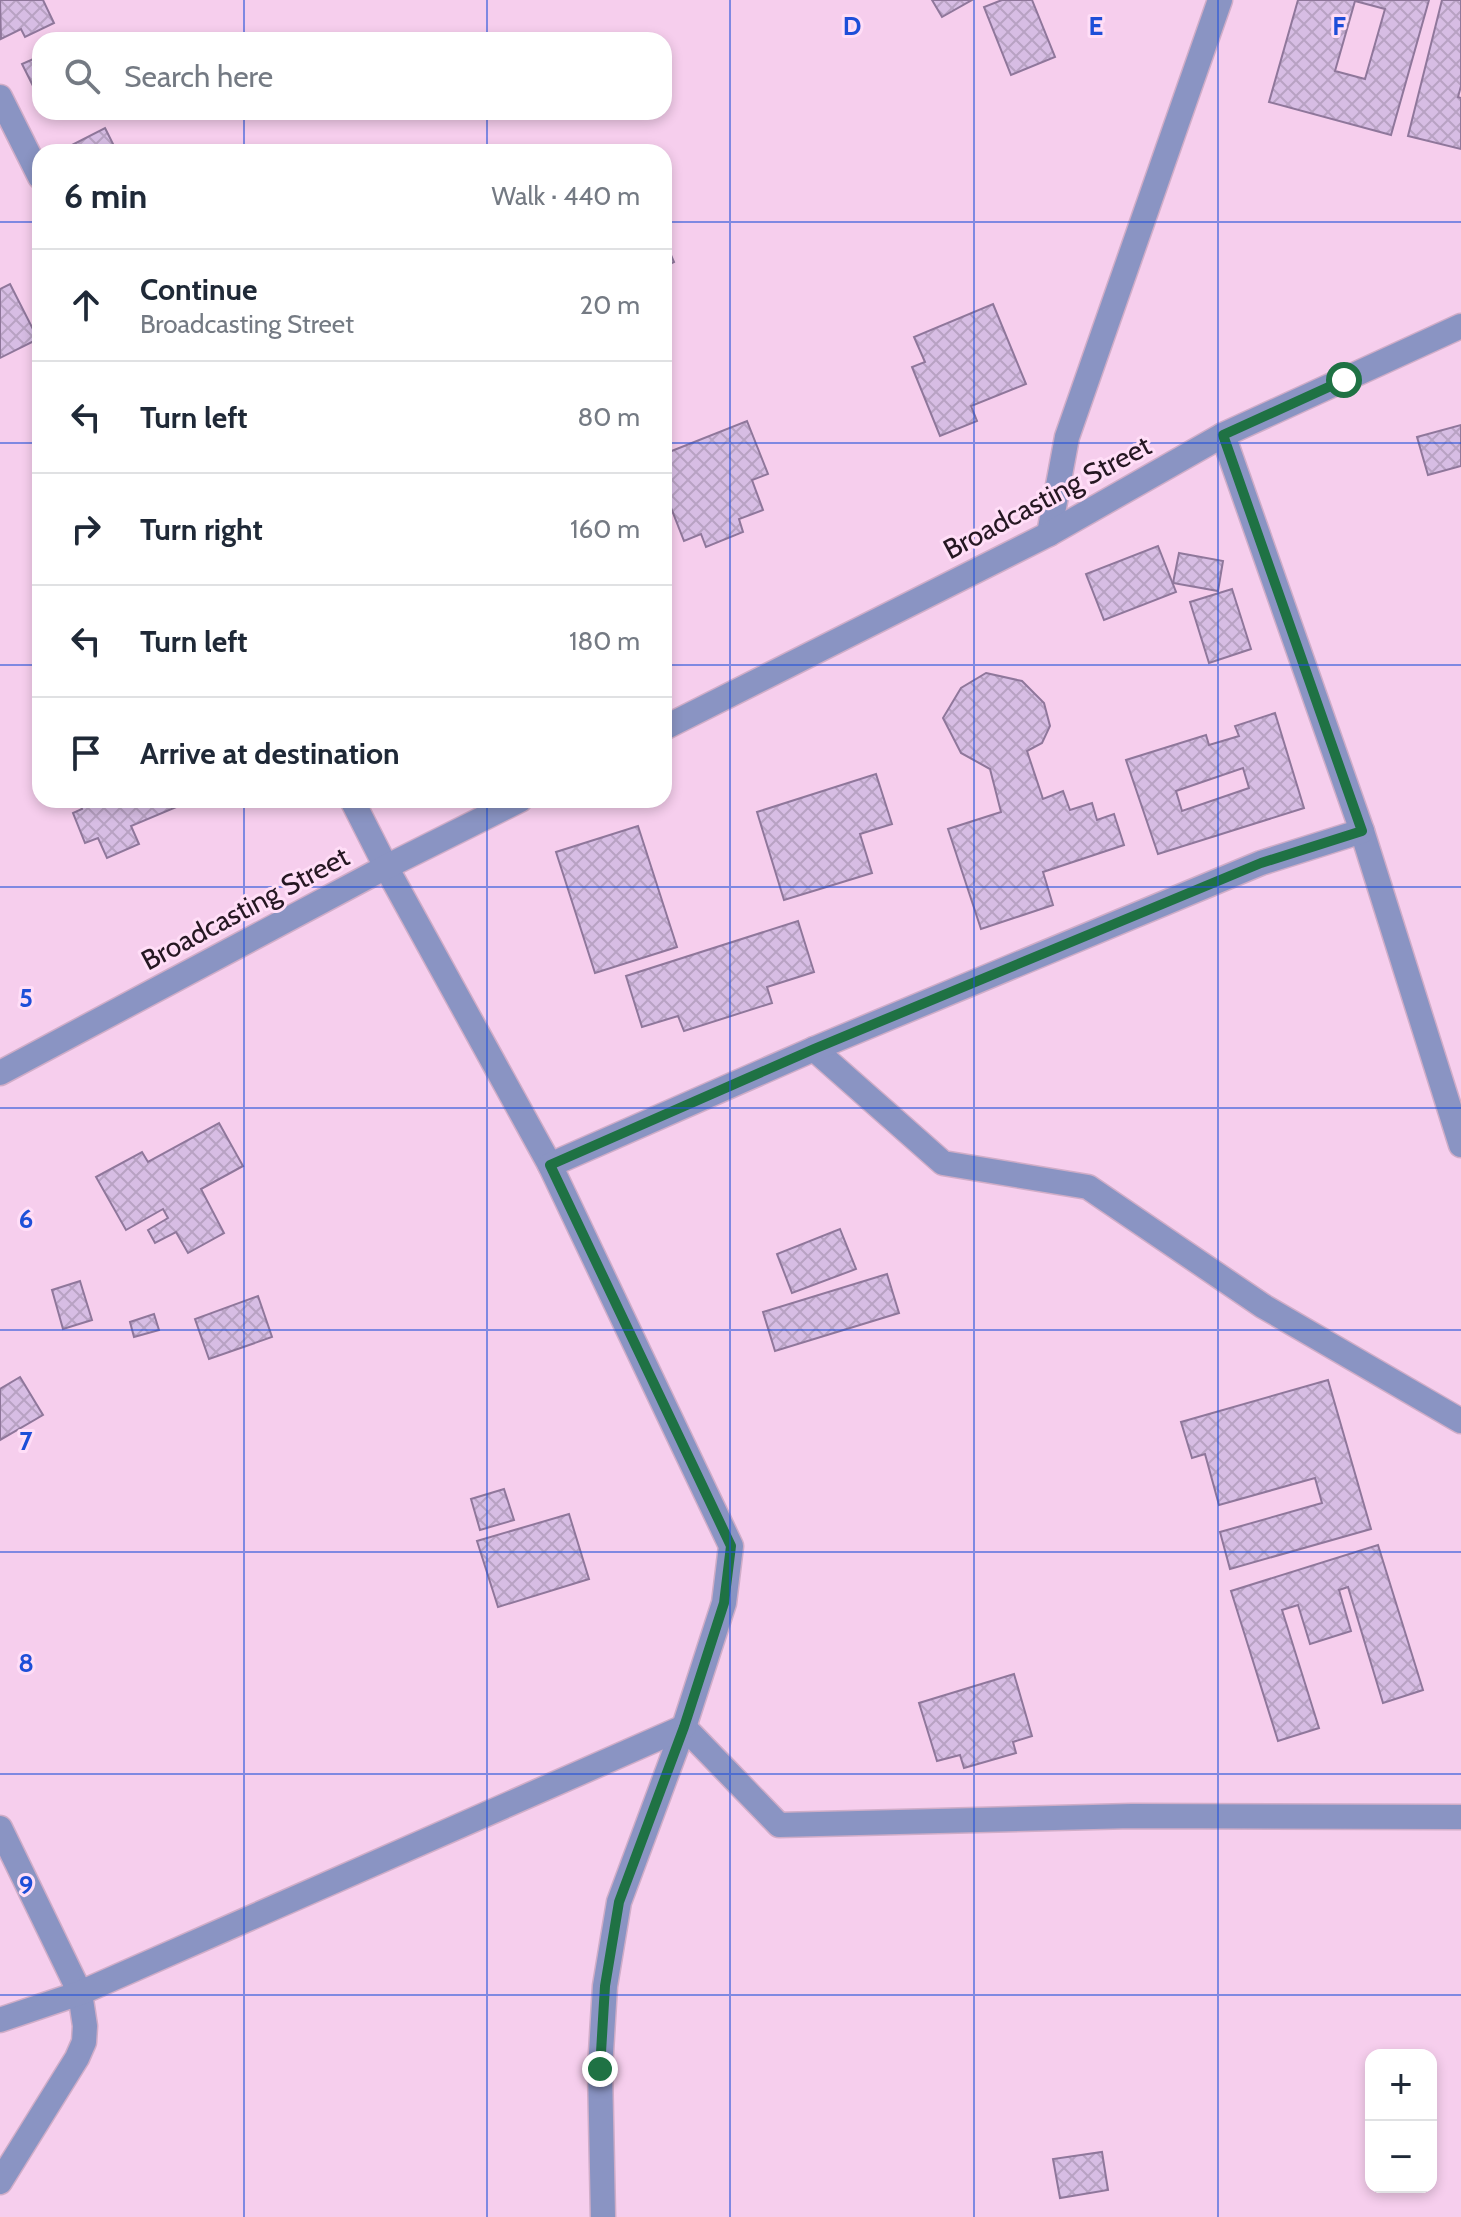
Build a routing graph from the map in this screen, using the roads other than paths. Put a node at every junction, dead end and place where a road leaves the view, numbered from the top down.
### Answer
1 (1220, 0) edge
2 (0, 98) edge
3 (32, 161) edge
4 (1461, 326) edge
5 (1223, 435) junction
6 (1049, 534) junction
7 (672, 724) edge
8 (356, 808) edge
9 (504, 808) edge
10 (1362, 831) junction
11 (386, 867) junction
12 (814, 1049) junction
13 (0, 1073) edge
14 (1461, 1145) edge
15 (550, 1165) junction
16 (1461, 1421) edge
17 (684, 1727) junction
18 (1461, 1817) edge
19 (0, 1828) edge
20 (80, 1993) junction
21 (0, 2020) edge
22 (0, 2182) edge
23 (603, 2217) edge

1 - 6 street
2 - 3 street
4 - 5 street, Broadcasting Street
5 - 6 street, Broadcasting Street
5 - 10 street
6 - 7 street, Broadcasting Street
8 - 11 street
9 - 11 street, Broadcasting Street
10 - 12 street
10 - 14 street
11 - 13 street, Broadcasting Street
11 - 15 street
12 - 15 street
12 - 16 street
15 - 17 street
17 - 18 street
17 - 20 street
17 - 23 street
19 - 20 street
20 - 21 street
20 - 22 street

